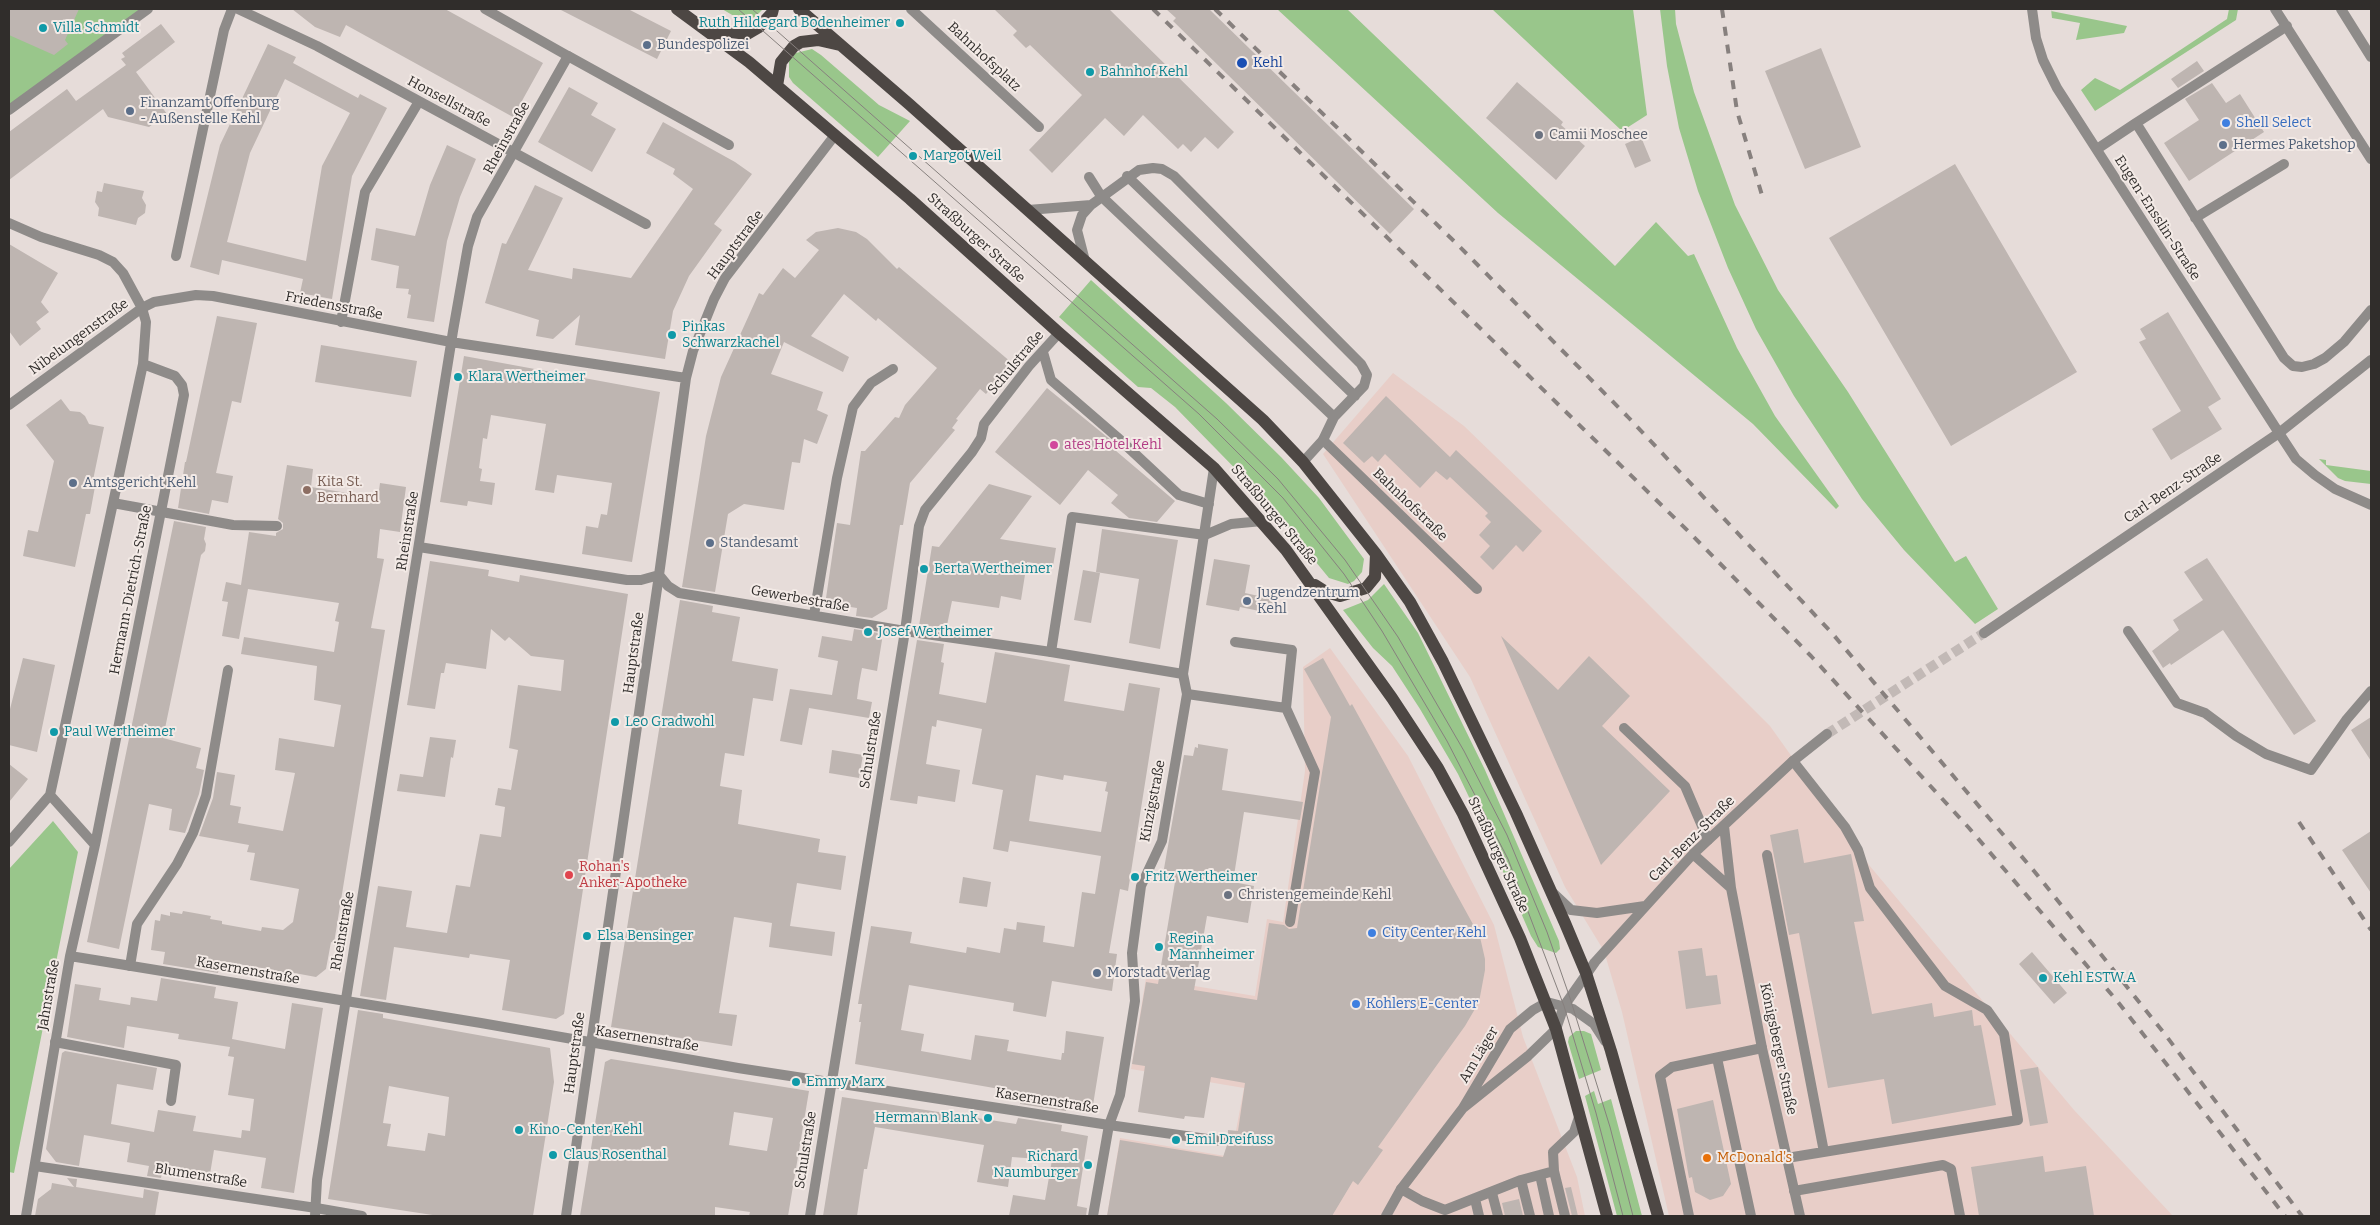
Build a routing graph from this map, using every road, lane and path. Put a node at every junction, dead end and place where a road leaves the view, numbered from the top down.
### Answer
1 (148, 9) edge
2 (232, 9) edge
3 (238, 9) edge
4 (485, 9) edge
5 (677, 9) edge
6 (773, 9) edge
7 (799, 9) edge
8 (911, 9) edge
9 (2032, 9) edge
10 (2275, 9) edge
11 (2341, 9) edge
12 (2287, 26) junction
13 (706, 28) junction
14 (842, 46) junction
15 (568, 56) junction
16 (2371, 57) edge
17 (777, 86) junction
18 (418, 102) junction
19 (9, 110) edge
20 (2136, 123) junction
21 (1039, 127) dead end
22 (835, 135) junction
23 (729, 145) dead end
24 (2097, 149) junction
25 (516, 152) junction
26 (2371, 159) edge
27 (2284, 164) dead end
28 (1127, 176) junction
29 (1089, 177) dead end
30 (1101, 196) junction
31 (1091, 205) junction
32 (1028, 210) junction
33 (2195, 218) junction
34 (9, 223) edge
35 (646, 224) dead end
36 (176, 256) dead end
37 (1085, 261) junction
38 (142, 308) junction
39 (2371, 310) edge
40 (342, 322) junction
41 (1059, 333) junction
42 (451, 342) junction
43 (1043, 352) junction
44 (2371, 360) edge
45 (143, 364) junction
46 (893, 369) dead end
47 (686, 378) junction
48 (1355, 396) junction
49 (9, 405) edge
50 (1334, 417) junction
51 (2279, 433) junction
52 (1323, 440) junction
53 (1303, 462) junction
54 (1214, 468) junction
55 (113, 503) junction
56 (1209, 504) junction
57 (2371, 505) edge
58 (161, 512) junction
59 (1262, 521) junction
60 (277, 526) dead end
61 (1205, 534) junction
62 (419, 547) junction
63 (1376, 554) junction
64 (659, 575) junction
65 (1309, 580) junction
66 (1478, 589) dead end
67 (814, 615) junction
68 (905, 631) junction
69 (2128, 631) dead end
70 (1984, 633) tunnel mouth
71 (1235, 642) dead end
72 (1052, 652) junction
73 (228, 670) dead end
74 (1184, 674) junction
75 (2371, 690) edge
76 (1186, 694) junction
77 (1286, 708) junction
78 (1624, 728) dead end
79 (1827, 734) tunnel mouth
80 (1793, 761) junction
81 (50, 795) junction
82 (1724, 826) junction
83 (9, 840) edge
84 (1708, 840) junction
85 (95, 845) junction
86 (1693, 854) junction
87 (1767, 855) dead end
88 (1548, 887) junction
89 (1731, 888) junction
90 (1645, 906) junction
91 (1290, 922) dead end
92 (70, 956) junction
93 (130, 966) junction
94 (1586, 973) junction
95 (345, 1002) junction
96 (1547, 1002) junction
97 (1564, 1006) junction
98 (1556, 1029) junction
99 (55, 1042) junction
100 (590, 1044) junction
101 (1762, 1048) junction
102 (1611, 1051) junction
103 (1716, 1058) junction
104 (831, 1081) junction
105 (171, 1101) dead end
106 (1463, 1108) junction
107 (1580, 1113) junction
108 (1109, 1125) junction
109 (1221, 1141) dead end
110 (1824, 1152) junction
111 (1788, 1158) junction
112 (35, 1166) junction
113 (1554, 1171) junction
114 (1540, 1175) junction
115 (1521, 1180) junction
116 (1401, 1189) junction
117 (1794, 1191) junction
118 (1492, 1193) junction
119 (1475, 1199) junction
120 (315, 1212) edge
121 (1446, 1213) edge
122 (346, 1215) edge
123 (26, 1216) edge
124 (362, 1216) edge
125 (566, 1216) edge
126 (810, 1216) edge
127 (1093, 1216) edge
128 (1386, 1216) edge
129 (1479, 1216) edge
130 (1498, 1216) edge
131 (1530, 1216) edge
132 (1549, 1216) edge
133 (1565, 1216) edge
134 (1607, 1216) edge
135 (1658, 1216) edge
136 (1689, 1216) edge
137 (1751, 1216) edge
138 (1800, 1216) edge
139 (1960, 1216) edge

1 - 19 street
2 - 36 street
3 - 18 street, Honsellstraße
4 - 15 street
5 - 13 main road, Straßburger Straße
6 - 13 main road
7 - 14 main road
8 - 21 street, Bahnhofsplatz
9 - 24 street, Eugen-Ensslin-Straße
10 - 12 street
11 - 16 street
12 - 20 street
12 - 26 street
13 - 17 main road, Straßburger Straße
14 - 17 main road
14 - 32 main road
15 - 23 street
15 - 25 street, Rheinstraße
17 - 22 main road, Straßburger Straße
18 - 25 street, Honsellstraße
18 - 40 street
20 - 24 street
20 - 33 street
22 - 41 main road, Straßburger Straße
22 - 47 street, Hauptstraße
24 - 51 street, Eugen-Ensslin-Straße
25 - 35 street, Honsellstraße
25 - 42 street, Rheinstraße
27 - 33 street
28 - 30 street
28 - 48 street
28 - 48 street
29 - 30 street
30 - 31 street
30 - 50 street
31 - 32 street
31 - 37 street
32 - 37 main road
33 - 39 street
34 - 38 street
37 - 53 main road
38 - 40 street, Friedensstraße
38 - 45 street
38 - 49 street, Nibelungenstraße
40 - 42 street, Friedensstraße
41 - 43 street, Schulstraße
41 - 54 main road, Straßburger Straße
42 - 47 street, Friedensstraße
42 - 62 street, Rheinstraße
43 - 56 street
43 - 68 street, Schulstraße
44 - 51 street, Carl-Benz-Straße
45 - 55 street
45 - 58 street, Hermann-Dietrich-Straße
46 - 67 street
47 - 64 street, Hauptstraße
48 - 50 street
50 - 52 street
51 - 57 street, Eugen-Ensslin-Straße
51 - 70 street, Carl-Benz-Straße
52 - 53 street
52 - 66 street, Bahnhofstraße
53 - 63 main road
54 - 56 street, Kinzigstraße
54 - 59 main road, Straßburger Straße
55 - 58 street
55 - 81 street
56 - 61 street, Kinzigstraße
58 - 60 street
58 - 85 street, Hermann-Dietrich-Straße
59 - 61 street
59 - 65 main road, Straßburger Straße
61 - 72 street
61 - 74 street, Kinzigstraße
62 - 64 street
62 - 95 street, Rheinstraße
63 - 65 main road
63 - 88 main road
64 - 67 street, Gewerbestraße
64 - 100 street, Hauptstraße
65 - 96 main road, Straßburger Straße
67 - 68 street, Gewerbestraße
68 - 72 street, Gewerbestraße
68 - 104 street, Schulstraße
69 - 75 street
71 - 77 street
72 - 74 street, Gewerbestraße
73 - 93 street
74 - 76 street, Kinzigstraße
76 - 77 street
76 - 108 street, Kinzigstraße
77 - 91 street
78 - 84 street
79 - 80 street, Carl-Benz-Straße
80 - 82 street, Carl-Benz-Straße
80 - 110 street
81 - 83 street
81 - 85 street
82 - 84 street, Carl-Benz-Straße
82 - 89 street, Königsberger Straße
84 - 86 street, Carl-Benz-Straße
85 - 92 street, Jahnstraße
86 - 89 street
86 - 90 street, Carl-Benz-Straße
87 - 110 street
88 - 90 street
88 - 94 main road
89 - 101 street, Königsberger Straße
90 - 94 street, Carl-Benz-Straße
92 - 93 street, Kasernenstraße
92 - 99 street, Jahnstraße
93 - 95 street, Kasernenstraße
94 - 97 street, Carl-Benz-Straße
94 - 102 main road
95 - 100 street, Kasernenstraße
95 - 120 street, Rheinstraße
96 - 97 street
96 - 98 main road, Straßburger Straße
96 - 106 street, Am Läger
97 - 98 street, Carl-Benz-Straße
97 - 102 street
98 - 106 street, Am Läger
98 - 107 main road, Straßburger Straße
99 - 105 street
99 - 112 street, Jahnstraße
100 - 104 street, Kasernenstraße
100 - 125 street, Hauptstraße
101 - 103 street
101 - 111 street, Königsberger Straße
102 - 135 main road
103 - 136 street
103 - 137 street
104 - 108 street, Kasernenstraße
104 - 126 street, Schulstraße
106 - 116 street, Am Läger
107 - 113 street
107 - 134 main road, Straßburger Straße
108 - 109 street, Kasernenstraße
108 - 127 street, Kinzigstraße
110 - 111 street
111 - 117 street, Königsberger Straße
112 - 120 street, Blumenstraße
112 - 123 street, Jahnstraße
113 - 114 street
113 - 133 street
114 - 115 street
114 - 132 street
115 - 118 street
115 - 131 street
116 - 121 street
116 - 128 street, Am Läger
117 - 138 street, Königsberger Straße
117 - 139 street
118 - 119 street
118 - 130 street
119 - 121 street
119 - 129 street
120 - 122 street, Blumenstraße
122 - 124 street, Blumenstraße

